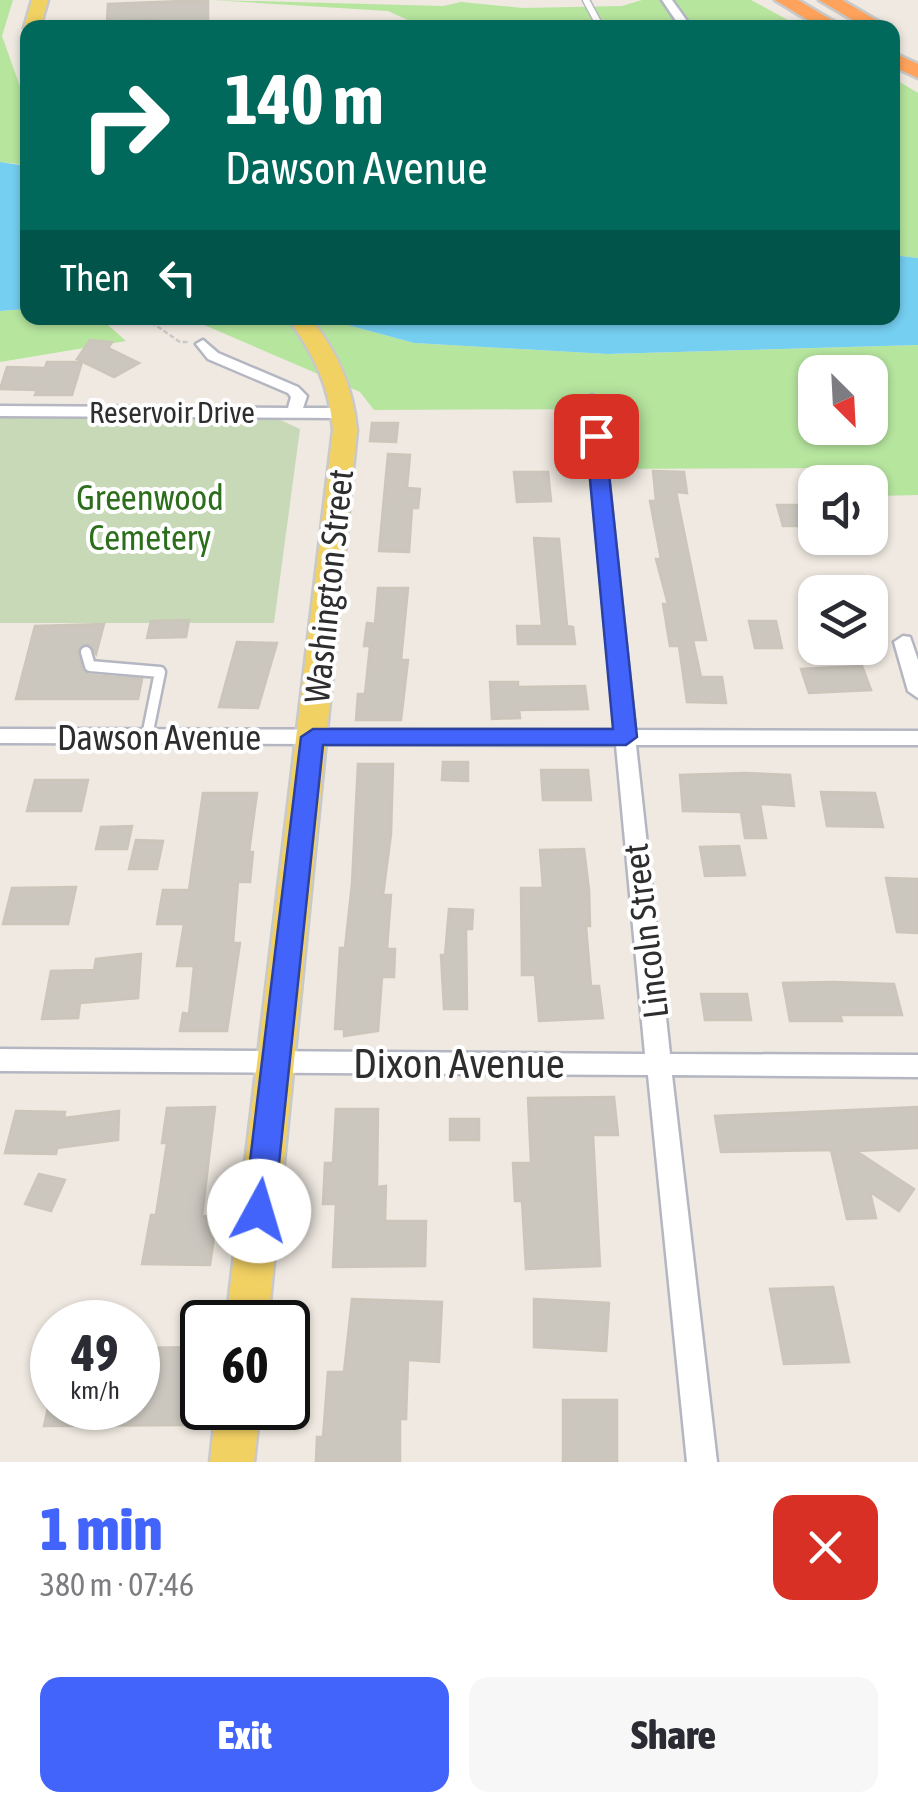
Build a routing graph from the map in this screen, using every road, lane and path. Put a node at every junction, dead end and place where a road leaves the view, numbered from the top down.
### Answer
1 (784, 0) edge
2 (828, 0) edge
3 (821, 20) edge
4 (866, 20) edge
5 (156, 325) edge
6 (304, 325) edge
7 (203, 344) joint
8 (342, 400) junction
9 (592, 400) dead end
10 (0, 411) edge
11 (294, 413) junction
12 (903, 642) dead end
13 (86, 652) dead end
14 (918, 691) edge
15 (0, 736) edge
16 (147, 736) junction
17 (313, 737) junction
18 (626, 737) junction
19 (918, 738) edge
20 (0, 1060) edge
21 (275, 1062) junction
22 (660, 1063) junction
23 (918, 1066) edge
24 (249, 1300) edge
25 (236, 1430) edge
26 (232, 1462) edge
27 (702, 1462) edge

1 - 3 highway
2 - 4 highway
5 - 7 path
6 - 8 main road
7 - 11 street
8 - 11 street, Reservoir Drive
8 - 17 main road, Washington Street
9 - 18 street, Lincoln Street
10 - 11 street, Reservoir Drive
12 - 14 street
13 - 16 lane
15 - 16 street, Dawson Avenue
16 - 17 street, Dawson Avenue
17 - 18 street, Dawson Avenue
17 - 21 main road, Washington Street
18 - 19 street, Dawson Avenue
18 - 22 street, Lincoln Street
20 - 21 street, Dixon Avenue
21 - 22 street, Dixon Avenue
21 - 24 main road, Washington Street
22 - 23 street, Dixon Avenue
22 - 27 street, Lincoln Street
25 - 26 main road

